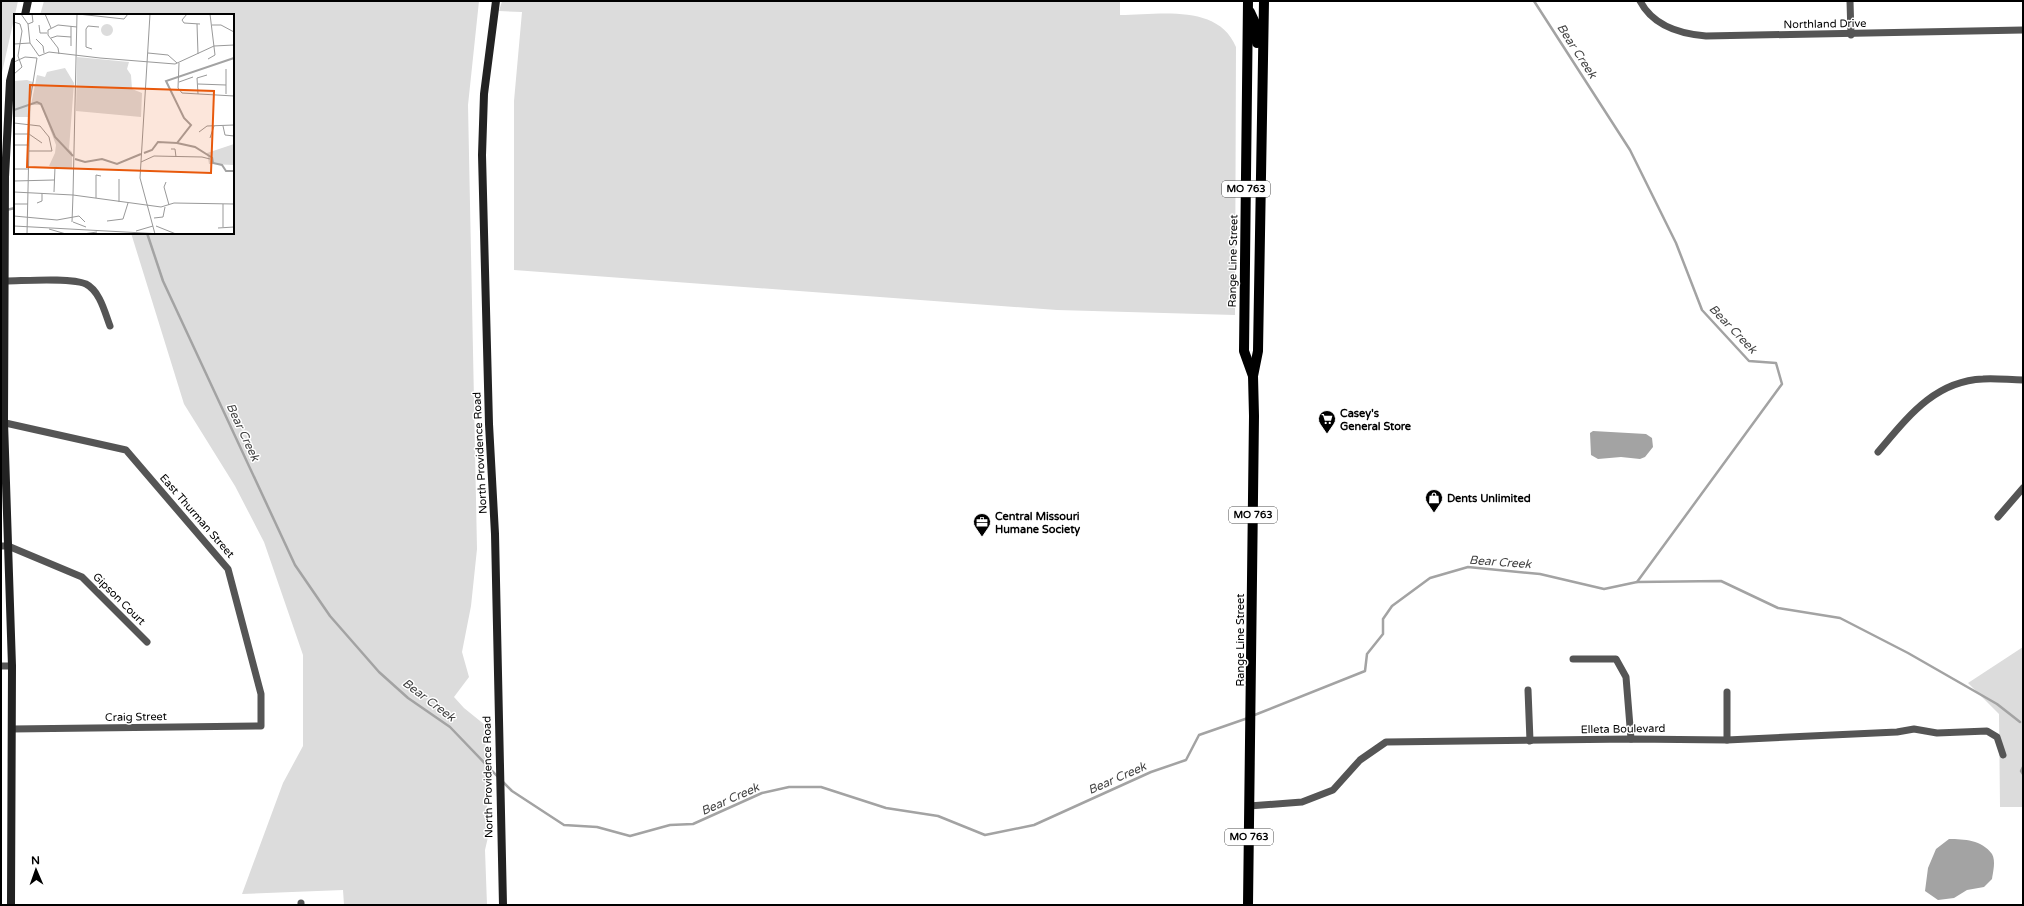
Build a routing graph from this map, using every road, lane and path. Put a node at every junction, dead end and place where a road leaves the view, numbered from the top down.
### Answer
1 (28, 1) edge
2 (496, 1) edge
3 (1264, 1) edge
4 (1640, 1) edge
5 (1850, 1) edge
6 (1248, 4) edge
7 (25, 14) edge
8 (2023, 30) edge
9 (1850, 35) junction
10 (14, 64) edge
11 (1262, 123) junction
12 (5, 281) junction
13 (110, 326) dead end
14 (1252, 376) junction
15 (2023, 380) edge
16 (3, 422) edge
17 (1878, 452) dead end
18 (2023, 488) edge
19 (1998, 517) dead end
20 (4, 546) edge
21 (147, 642) dead end
22 (1573, 659) dead end
23 (1, 666) edge
24 (12, 666) junction
25 (1528, 690) dead end
26 (1727, 692) dead end
27 (261, 726) joint
28 (12, 729) junction
29 (1631, 739) junction
30 (1727, 740) junction
31 (1530, 741) junction
32 (2003, 755) dead end
33 (1249, 806) junction
34 (11, 905) edge
35 (503, 905) edge
36 (1248, 905) edge

1 - 7 street
2 - 35 street, North Providence Road
3 - 11 main road, Range Line Street / MO 763
4 - 9 street, Northland Drive
5 - 9 street
6 - 11 main road
6 - 14 main road, Range Line Street / MO 763
8 - 9 street, Northland Drive
10 - 12 street
11 - 14 main road, Range Line Street / MO 763
12 - 13 street
12 - 16 street
14 - 33 main road, Range Line Street / MO 763
15 - 17 street
16 - 20 street
16 - 27 street, East Thurman Street
18 - 19 street
20 - 21 street, Gipson Court
20 - 24 street
22 - 29 street
23 - 24 street
24 - 28 street
25 - 31 street
26 - 30 street
27 - 28 street, Craig Street
28 - 34 street
29 - 30 street, Elleta Boulevard
29 - 31 street, Elleta Boulevard
30 - 32 street, Elleta Boulevard
31 - 33 street, Elleta Boulevard
33 - 36 main road, Range Line Street / MO 763

